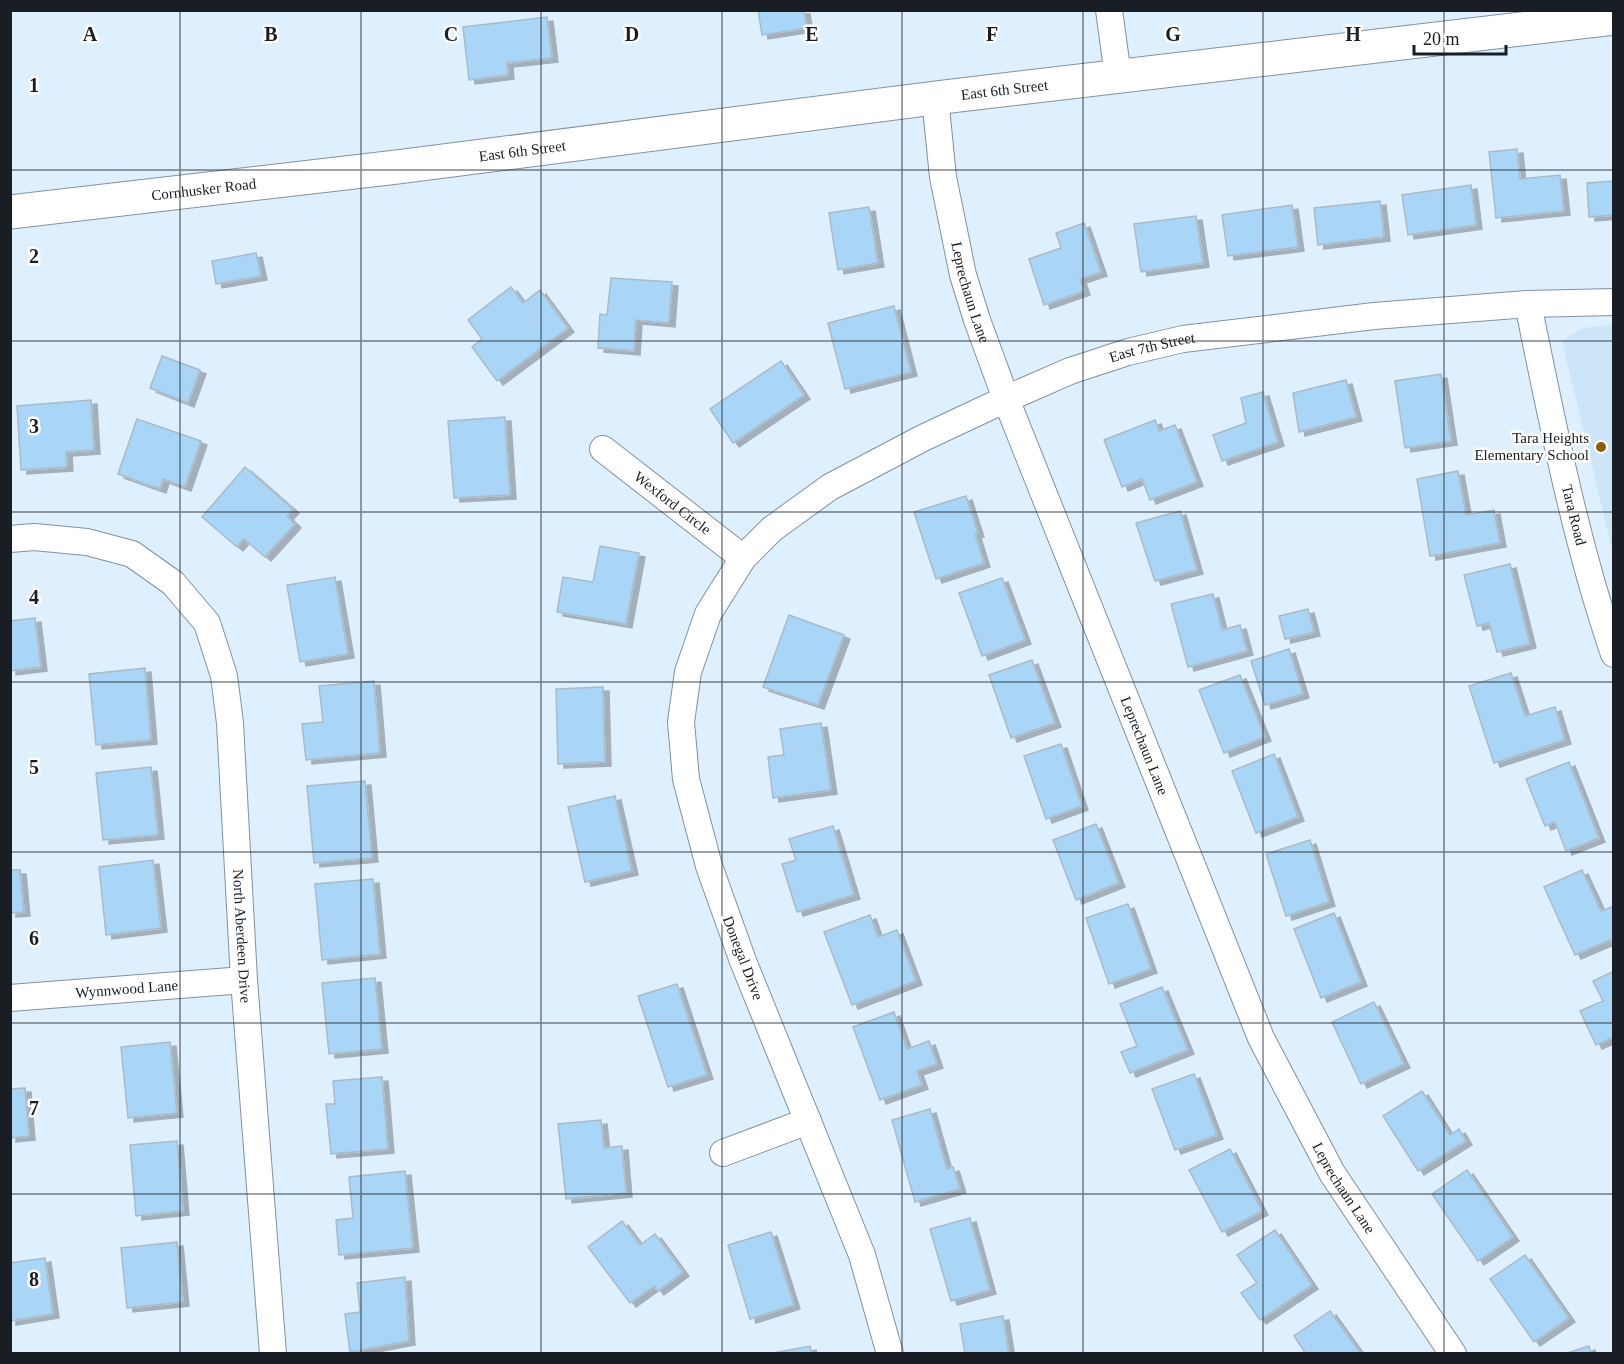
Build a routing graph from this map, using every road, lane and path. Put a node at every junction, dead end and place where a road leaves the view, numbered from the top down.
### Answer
1 (1109, 10) edge
2 (1614, 18) edge
3 (1118, 76) junction
4 (935, 98) junction
5 (397, 167) joint
6 (10, 212) edge
7 (1614, 302) edge
8 (1528, 304) junction
9 (1006, 399) junction
10 (603, 449) dead end
11 (10, 539) edge
12 (743, 558) junction
13 (1614, 654) edge
14 (244, 980) junction
15 (10, 998) edge
16 (808, 1121) junction
17 (723, 1153) dead end
18 (273, 1353) edge
19 (890, 1353) edge
20 (1453, 1353) edge

1 - 3 street
2 - 3 main road, East 6th Street
3 - 4 main road, East 6th Street
4 - 5 main road, East 6th Street
4 - 9 street, Leprechaun Lane
5 - 6 main road, Cornhusker Road
7 - 8 street, East 7th Street
8 - 9 street, East 7th Street
8 - 13 street, Tara Road
9 - 12 street, East 7th Street
9 - 20 street, Leprechaun Lane
10 - 12 street, Wexford Circle
11 - 14 street, North Aberdeen Drive
12 - 16 street, Donegal Drive
14 - 15 street, Wynnwood Lane
14 - 18 street, North Aberdeen Drive
16 - 17 street
16 - 19 street, Donegal Drive

